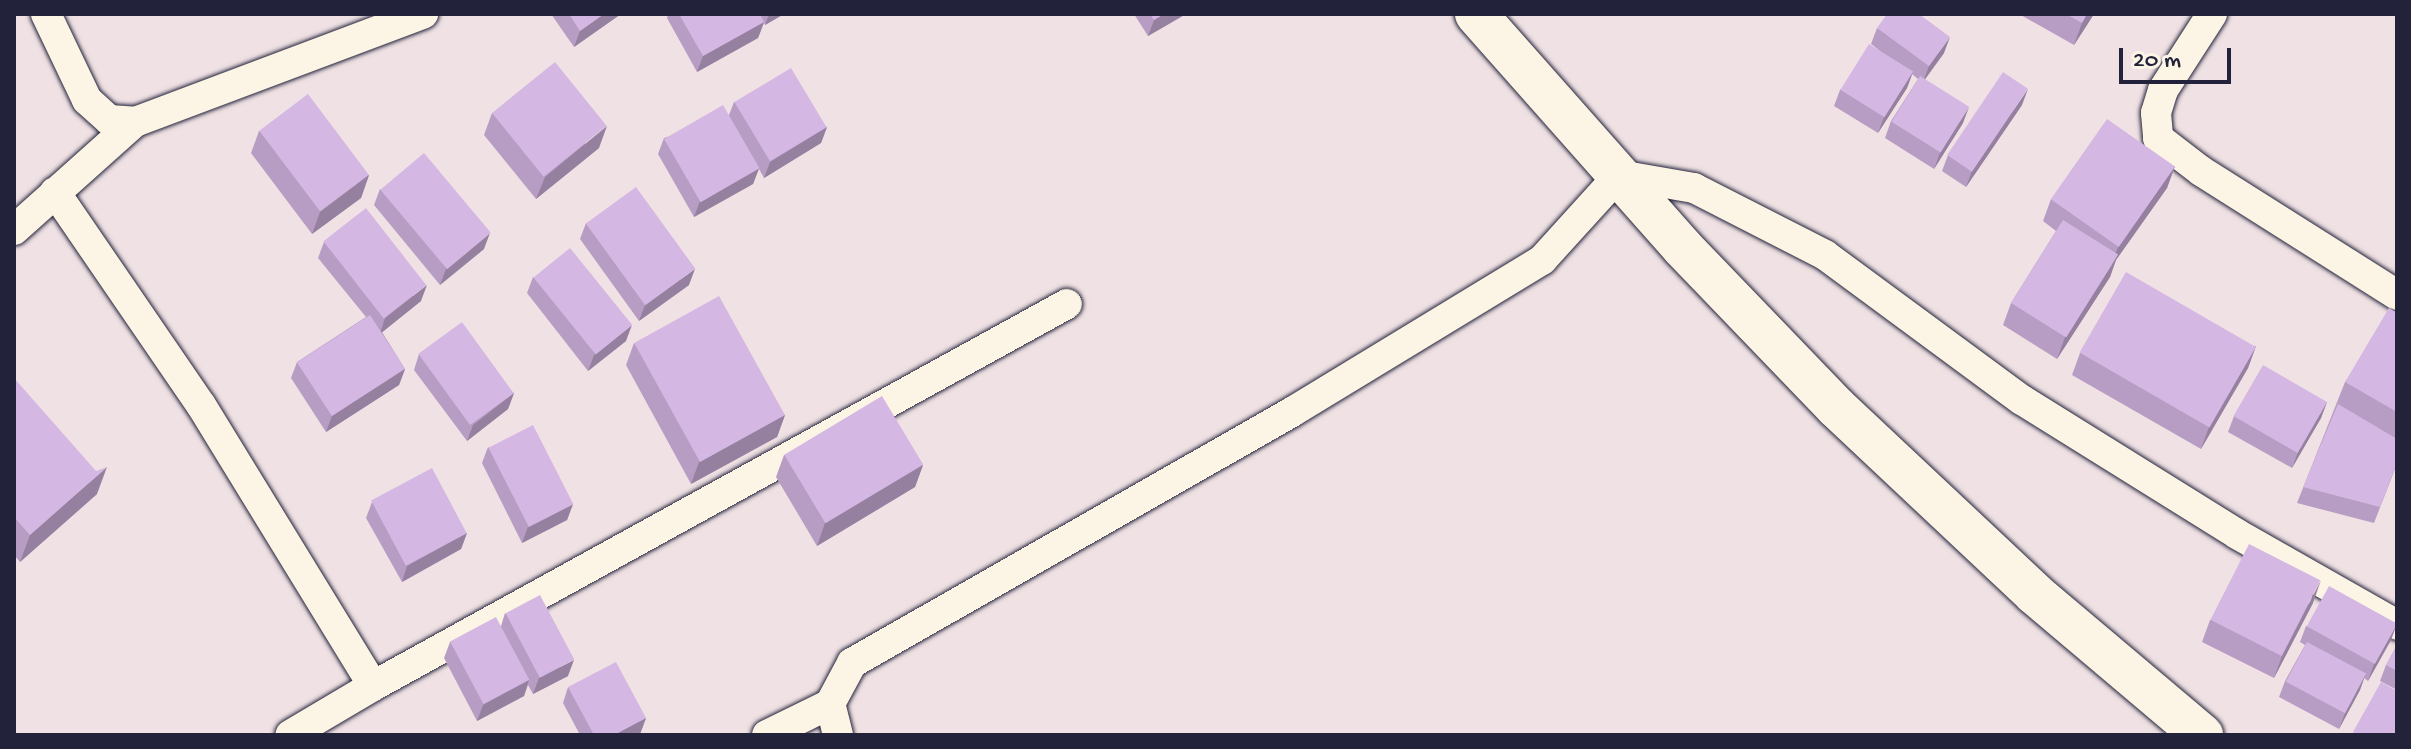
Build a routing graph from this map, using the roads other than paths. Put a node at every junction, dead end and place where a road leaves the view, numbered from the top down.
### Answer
1 (46, 14) edge
2 (423, 14) edge
3 (1476, 14) edge
4 (2212, 14) edge
5 (135, 122) junction
6 (1619, 175) junction
7 (55, 192) junction
8 (14, 230) edge
9 (2397, 295) edge
10 (1067, 304) dead end
11 (2397, 625) edge
12 (373, 686) junction
13 (830, 704) junction
14 (290, 735) edge
15 (767, 735) edge
16 (838, 735) edge
17 (2202, 735) edge

1 - 5 street
2 - 5 street
3 - 6 main road
4 - 9 street
5 - 7 street
6 - 11 street
6 - 13 street
6 - 17 main road
7 - 8 street
7 - 12 street
10 - 12 street
12 - 14 street
13 - 15 street
13 - 16 street

